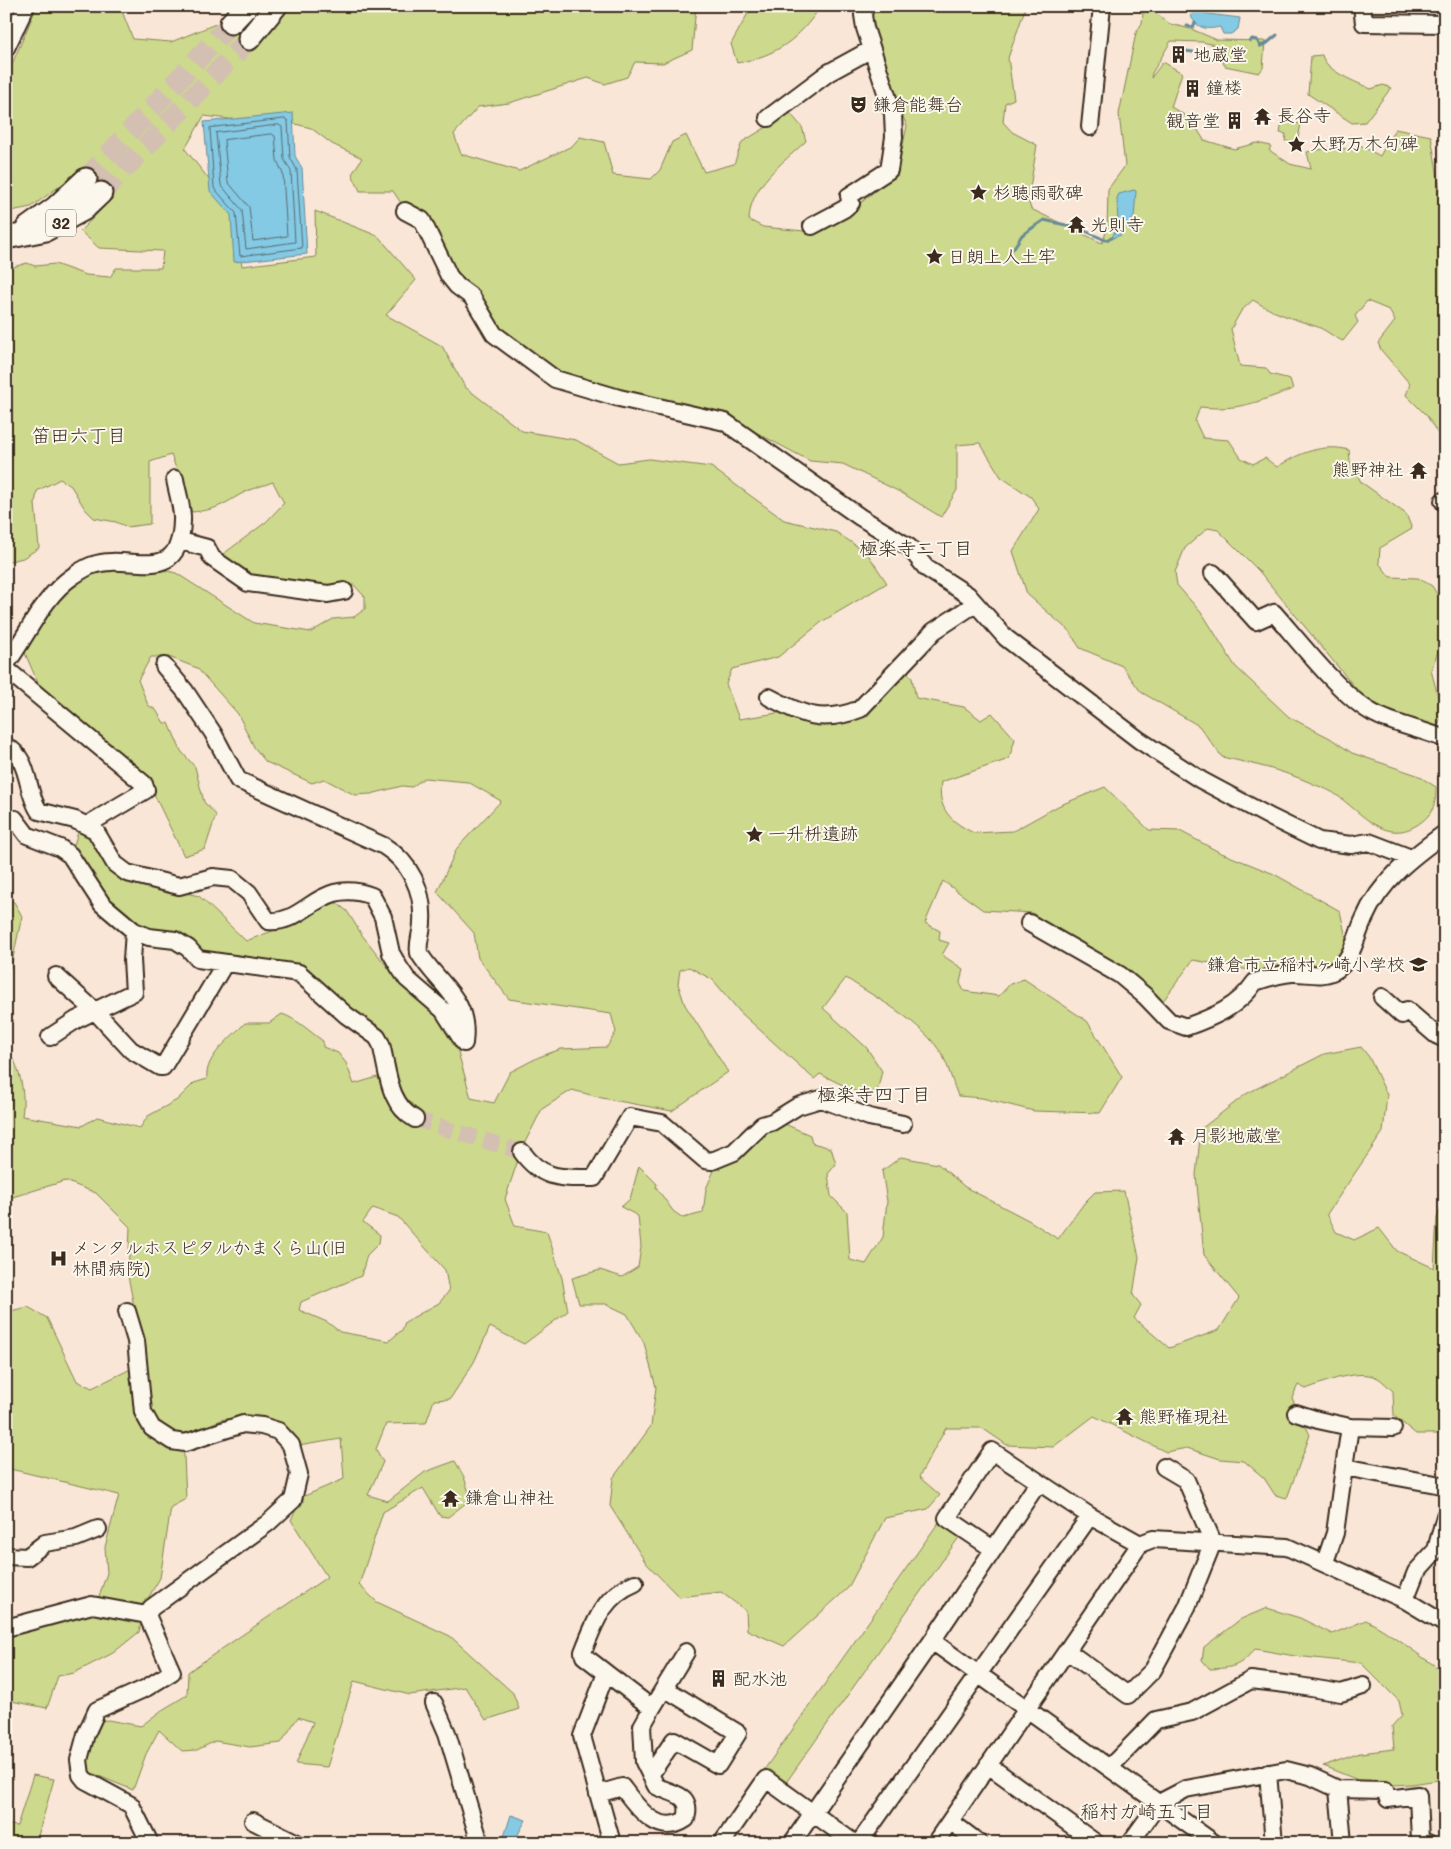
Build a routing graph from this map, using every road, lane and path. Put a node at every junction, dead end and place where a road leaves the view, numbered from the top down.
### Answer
1 (26, 6) edge
2 (247, 6) edge
3 (276, 6) edge
4 (865, 6) edge
5 (1102, 6) edge
6 (1362, 6) edge
7 (231, 23) tunnel mouth
8 (1445, 24) edge
9 (249, 39) tunnel mouth
10 (7, 46) edge
11 (870, 50) junction
12 (768, 118) dead end
13 (1090, 127) dead end
14 (93, 186) tunnel mouth
15 (405, 212) dead end
16 (812, 226) dead end
17 (10, 237) edge
18 (175, 479) dead end
19 (181, 541) junction
20 (1213, 573) dead end
21 (344, 591) dead end
22 (975, 604) junction
23 (6, 664) edge
24 (164, 666) dead end
25 (6, 669) edge
26 (769, 697) dead end
27 (1445, 739) edge
28 (6, 746) edge
29 (6, 823) edge
30 (87, 826) junction
31 (1445, 833) edge
32 (1411, 858) junction
33 (1029, 923) dead end
34 (134, 930) junction
35 (225, 963) junction
36 (56, 976) dead end
37 (1382, 997) dead end
38 (95, 1011) junction
39 (50, 1037) dead end
40 (1445, 1039) edge
41 (415, 1119) tunnel mouth
42 (903, 1124) dead end
43 (522, 1152) tunnel mouth
44 (128, 1311) dead end
45 (1296, 1413) dead end
46 (1350, 1427) junction
47 (1393, 1428) dead end
48 (1164, 1467) dead end
49 (1344, 1467) junction
50 (1038, 1483) junction
51 (1445, 1488) edge
52 (1090, 1516) junction
53 (1445, 1516) edge
54 (98, 1529) dead end
55 (1213, 1542) junction
56 (1140, 1544) junction
57 (993, 1549) junction
58 (6, 1556) edge
59 (1325, 1562) junction
60 (635, 1583) dead end
61 (1405, 1600) junction
62 (147, 1615) junction
63 (1445, 1624) edge
64 (6, 1628) edge
65 (932, 1641) junction
66 (1067, 1651) junction
67 (686, 1652) dead end
68 (606, 1673) junction
69 (978, 1674) junction
70 (1364, 1686) dead end
71 (664, 1688) junction
72 (434, 1703) dead end
73 (652, 1708) junction
74 (1027, 1709) junction
75 (988, 1765) junction
76 (1110, 1767) junction
77 (1268, 1773) junction
78 (650, 1775) junction
79 (1338, 1789) junction
80 (598, 1794) junction
81 (1159, 1802) junction
82 (813, 1813) junction
83 (253, 1821) dead end
84 (950, 1821) junction
85 (150, 1843) edge
86 (297, 1843) edge
87 (480, 1843) edge
88 (612, 1843) edge
89 (722, 1843) edge
90 (792, 1843) edge
91 (854, 1843) edge
92 (859, 1843) edge
93 (935, 1843) edge
94 (979, 1843) edge
95 (1096, 1843) edge
96 (1130, 1843) edge
97 (1214, 1843) edge
98 (1274, 1843) edge
99 (1343, 1843) edge
100 (1428, 1843) edge

1 - 10 street
2 - 7 main road
3 - 9 main road
4 - 11 street
5 - 13 street
6 - 8 street
11 - 12 street
11 - 16 street
14 - 17 main road, 32
15 - 22 street
18 - 19 street
19 - 21 street
19 - 23 street
20 - 27 street
22 - 26 street
22 - 32 street
24 - 30 street
25 - 30 street
28 - 30 street
29 - 34 street
31 - 32 street
32 - 33 street
34 - 35 street
34 - 38 street
35 - 38 street
35 - 41 street
36 - 38 street
37 - 40 street
38 - 39 street
42 - 43 street
44 - 62 street
45 - 46 street
46 - 47 street
46 - 49 street
48 - 55 street
49 - 51 street
49 - 59 street
50 - 52 street
50 - 57 street
50 - 57 street
52 - 56 street
52 - 69 street
53 - 61 street
54 - 58 street
55 - 56 street
55 - 59 street
55 - 66 street
56 - 66 street
57 - 65 street
59 - 61 street
60 - 68 street
61 - 63 street
62 - 64 street
62 - 85 street
65 - 69 street
65 - 82 street
66 - 74 street
67 - 71 street
68 - 73 street
68 - 80 street
69 - 74 street
69 - 92 street
70 - 76 street
71 - 73 street
71 - 78 street
72 - 87 street
73 - 78 street
74 - 75 street
74 - 76 street
75 - 84 street
75 - 95 street
76 - 81 street
77 - 79 street
77 - 81 street
77 - 98 street
78 - 80 street
79 - 99 street
79 - 100 street
80 - 88 street
81 - 96 street
81 - 97 street
82 - 89 street
82 - 90 street
82 - 91 street
83 - 86 street
84 - 93 street
84 - 94 street

